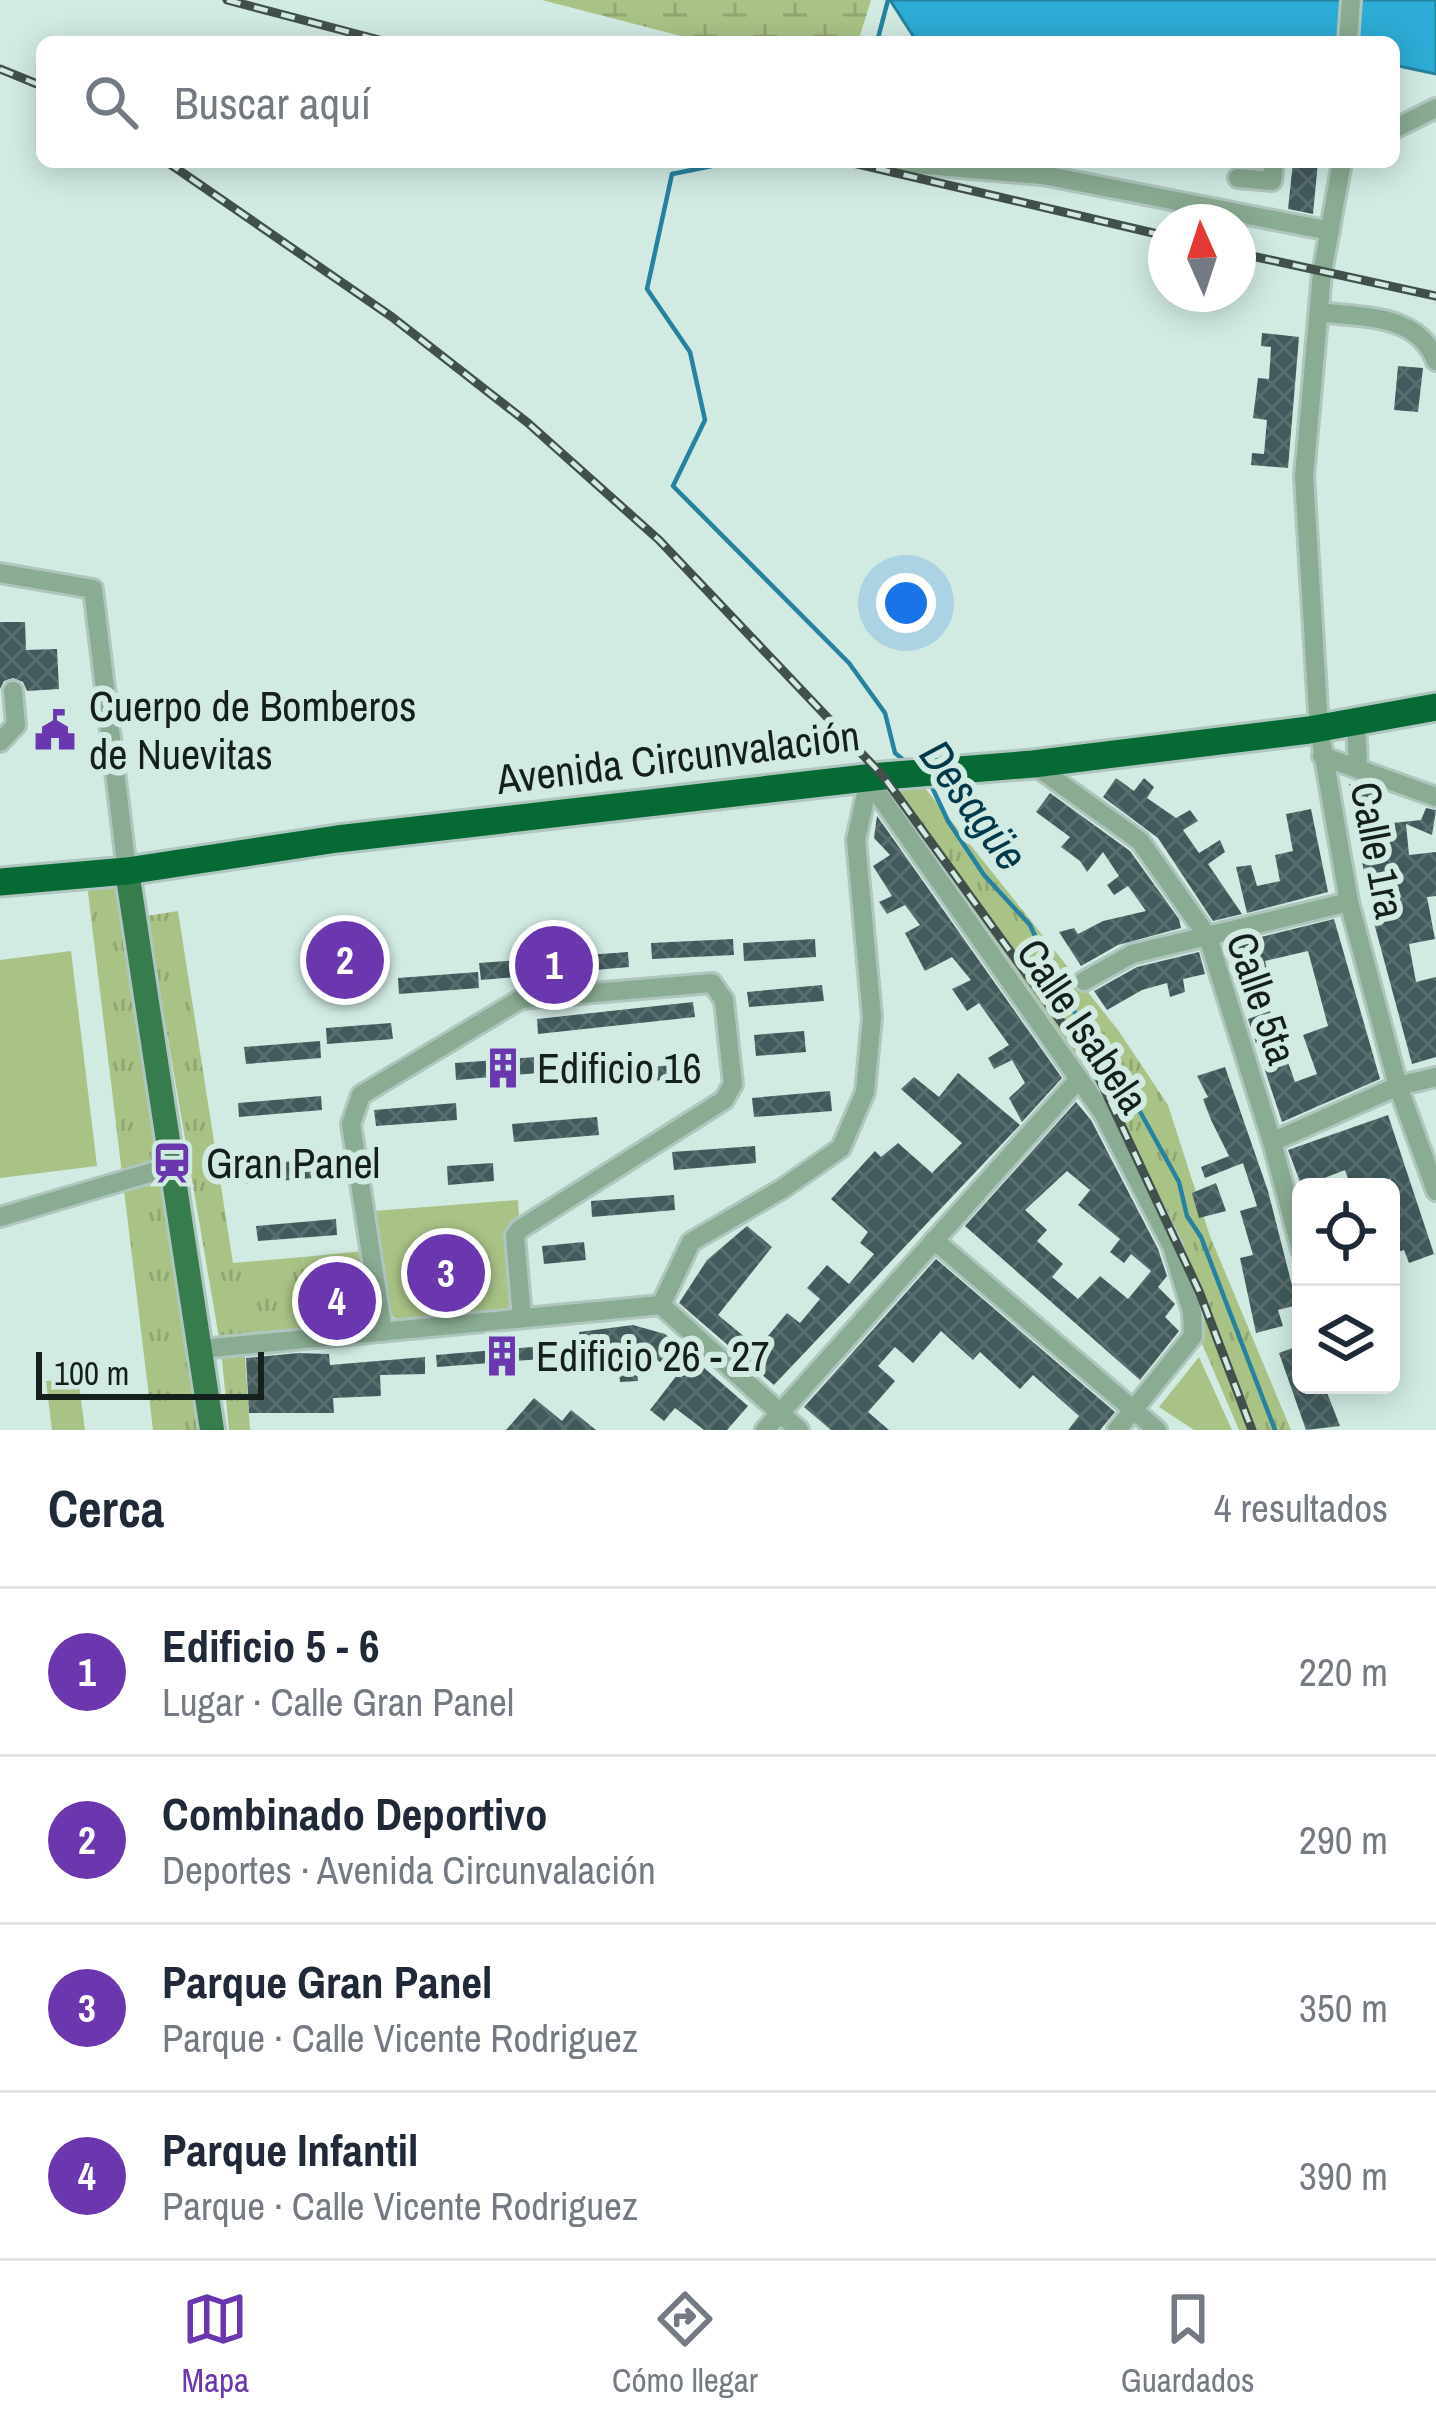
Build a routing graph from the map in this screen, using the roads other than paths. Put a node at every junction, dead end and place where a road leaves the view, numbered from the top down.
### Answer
1 (1351, 0) edge
2 (1348, 36) edge
3 (1436, 108) edge
4 (1400, 126) edge
5 (1042, 168) edge
6 (1273, 168) edge
7 (1341, 168) edge
8 (1238, 178) dead end
9 (1330, 231) junction
10 (1319, 312) junction
11 (1436, 362) edge
12 (0, 572) edge
13 (13, 691) dead end
14 (1436, 707) edge
15 (1356, 722) junction
16 (0, 742) edge
17 (1321, 742) junction
18 (1033, 764) junction
19 (1358, 769) junction
20 (868, 779) junction
21 (1436, 797) edge
22 (128, 871) junction
23 (0, 882) edge
24 (1349, 902) junction
25 (1208, 937) junction
26 (1084, 981) dead end
27 (1436, 1077) edge
28 (1078, 1080) junction
29 (1398, 1086) junction
30 (1272, 1142) junction
31 (173, 1166) junction
32 (1436, 1191) edge
33 (1292, 1216) edge
34 (0, 1217) edge
35 (934, 1240) junction
36 (661, 1305) junction
37 (523, 1318) junction
38 (383, 1332) junction
39 (201, 1349) junction
40 (1133, 1411) junction
41 (779, 1414) junction
42 (212, 1430) edge
43 (765, 1430) edge
44 (799, 1430) edge
45 (1117, 1430) edge
46 (1157, 1430) edge

1 - 2 street
3 - 4 street
5 - 9 street
6 - 8 street
7 - 9 street, Calle 1ra
9 - 10 street, Calle 1ra
10 - 11 street
10 - 17 street, Calle 1ra
12 - 22 street
13 - 16 street
14 - 15 highway, Avenida Circunvalación
15 - 17 highway, Avenida Circunvalación
15 - 19 street
17 - 18 highway, Avenida Circunvalación
17 - 19 street
17 - 24 street, Calle 1ra
18 - 20 highway, Avenida Circunvalación
18 - 25 street, Calle 5ta
19 - 21 street
20 - 22 highway, Avenida Circunvalación
20 - 28 street, Calle Isabela
20 - 36 street
22 - 23 highway, Avenida Circunvalación
22 - 31 main road
24 - 25 street
24 - 29 street, Calle 1ra
25 - 26 street
25 - 30 street, Calle 5ta
27 - 29 street
28 - 35 street
28 - 40 street, Calle Isabela
29 - 30 street
29 - 32 street, Calle 1ra
30 - 33 street, Calle 5ta
31 - 34 street
31 - 39 main road
35 - 40 street
35 - 41 street
36 - 37 street
36 - 41 street
37 - 38 street
37 - 38 street
38 - 39 street
39 - 42 main road
40 - 45 street
40 - 46 street
41 - 43 street
41 - 44 street

